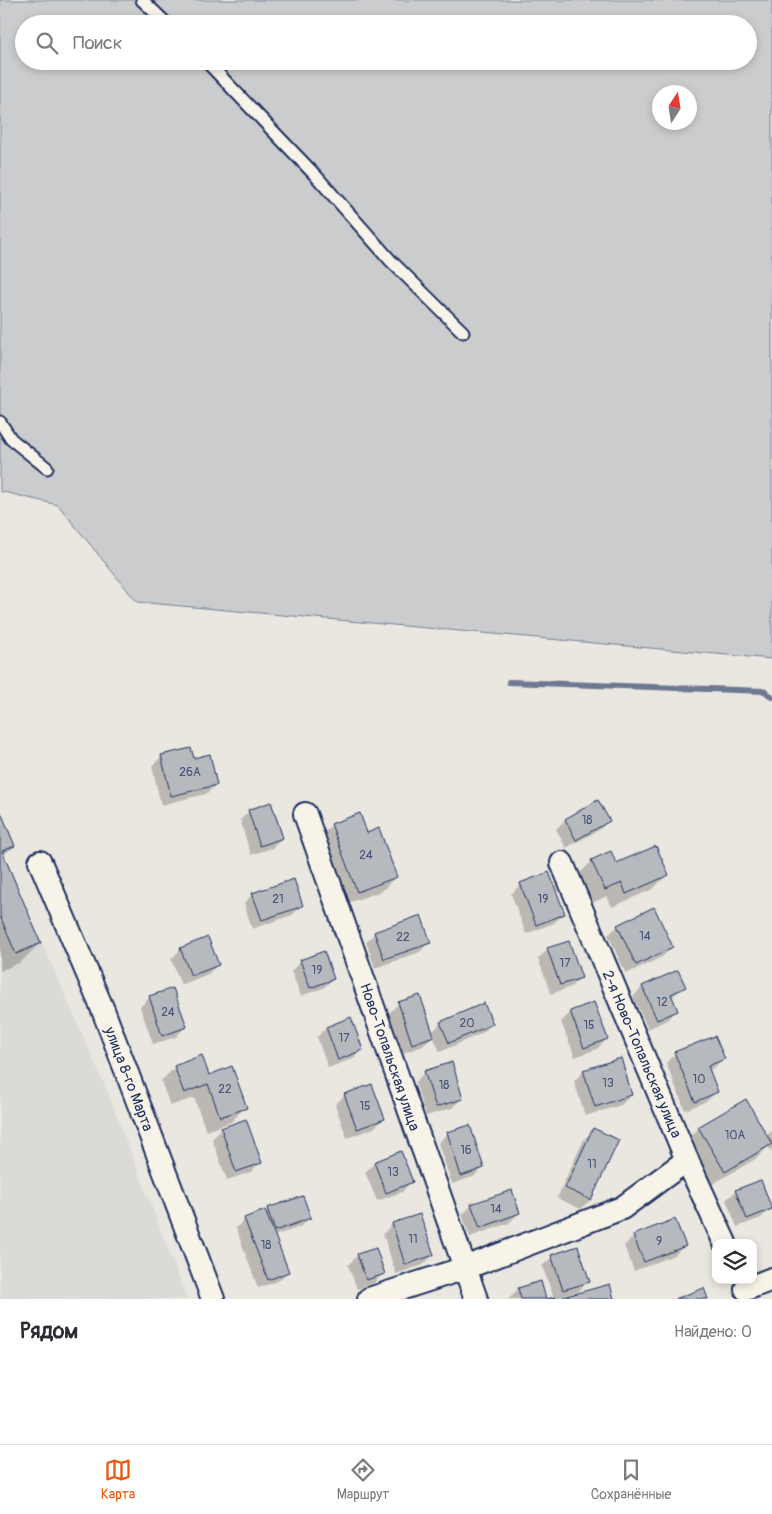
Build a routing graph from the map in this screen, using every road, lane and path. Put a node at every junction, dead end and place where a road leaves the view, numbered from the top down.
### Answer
1 (142, 0) edge
2 (158, 15) edge
3 (215, 70) edge
4 (463, 332) dead end
5 (0, 422) edge
6 (47, 468) dead end
7 (306, 814) dead end
8 (40, 862) dead end
9 (562, 863) dead end
10 (687, 1160) junction
11 (723, 1239) edge
12 (465, 1268) junction
13 (772, 1279) edge
14 (746, 1289) edge
15 (213, 1299) edge
16 (369, 1299) edge
17 (476, 1299) edge

1 - 2 lane
3 - 4 lane
5 - 6 lane
7 - 12 street, Ново-Топальская улица
8 - 15 street, улица 8-го Марта
9 - 10 street, 2-я Ново-Топальская улица
10 - 11 street, 2-я Ново-Топальская улица
10 - 12 street
12 - 16 street
12 - 17 street, Ново-Топальская улица
13 - 14 street

